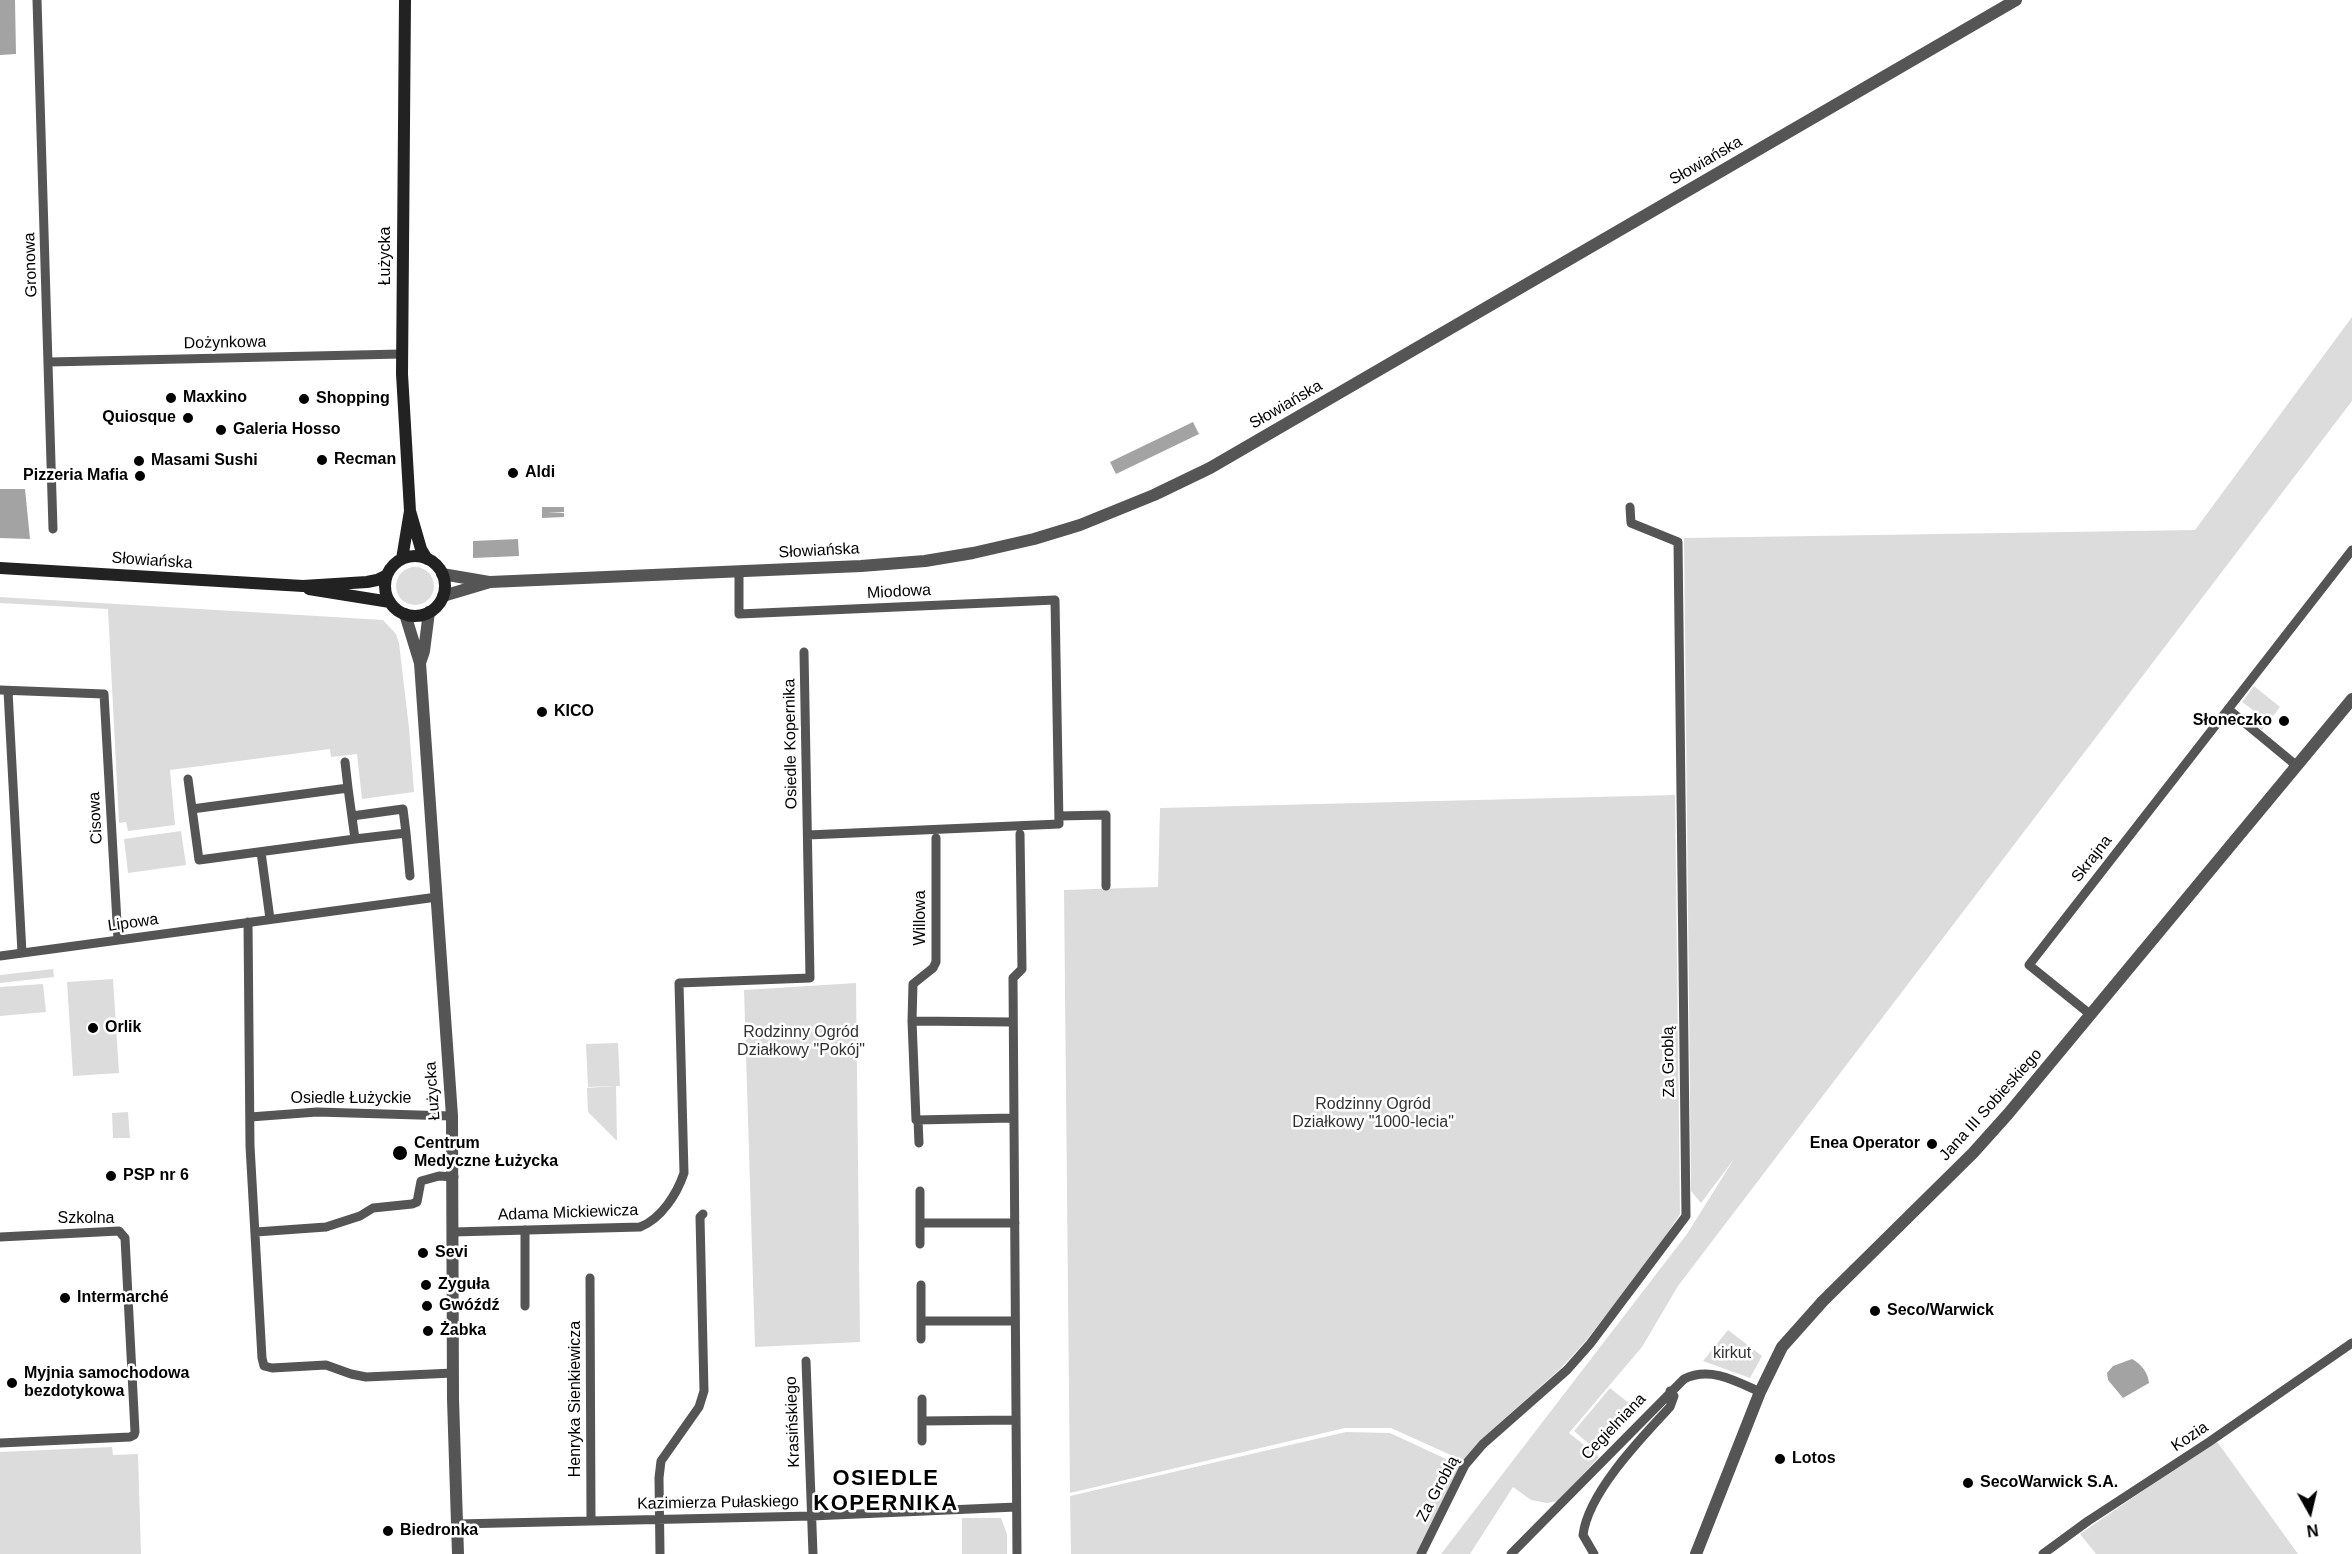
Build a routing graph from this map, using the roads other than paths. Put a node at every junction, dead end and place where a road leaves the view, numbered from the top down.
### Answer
1 (38, 0) edge
2 (405, 0) edge
3 (2016, 0) edge
4 (401, 354) junction
5 (49, 362) junction
6 (1630, 507) dead end
7 (410, 511) junction
8 (54, 529) dead end
9 (2352, 550) edge
10 (402, 559) junction
11 (427, 559) junction
12 (0, 568) edge
13 (739, 572) junction
14 (442, 574) junction
15 (387, 575) junction
16 (490, 582) junction
17 (303, 586) junction
18 (443, 596) junction
19 (390, 602) junction
20 (429, 612) junction
21 (405, 614) junction
22 (804, 652) dead end
23 (420, 663) junction
24 (4, 690) edge
25 (2352, 699) edge
26 (2228, 709) junction
27 (345, 762) dead end
28 (2297, 766) junction
29 (188, 779) dead end
30 (348, 788) junction
31 (192, 809) junction
32 (352, 816) junction
33 (1059, 816) junction
34 (406, 833) junction
35 (1020, 834) dead end
36 (808, 835) junction
37 (936, 838) dead end
38 (355, 839) junction
39 (261, 852) junction
40 (410, 876) dead end
41 (1106, 886) dead end
42 (437, 897) junction
43 (270, 919) junction
44 (248, 922) junction
45 (118, 940) junction
46 (22, 953) junction
47 (0, 956) edge
48 (680, 984) joint
49 (2091, 1015) junction
50 (912, 1022) junction
51 (1013, 1022) junction
52 (452, 1116) junction
53 (250, 1117) junction
54 (1013, 1118) junction
55 (918, 1120) junction
56 (919, 1143) dead end
57 (453, 1177) junction
58 (920, 1191) dead end
59 (703, 1214) dead end
60 (920, 1223) junction
61 (1015, 1223) junction
62 (525, 1230) junction
63 (256, 1232) junction
64 (453, 1232) junction
65 (0, 1237) edge
66 (920, 1244) dead end
67 (590, 1278) dead end
68 (921, 1285) dead end
69 (525, 1306) dead end
70 (921, 1321) junction
71 (1015, 1321) junction
72 (921, 1339) dead end
73 (2352, 1343) edge
74 (806, 1361) dead end
75 (453, 1373) junction
76 (1670, 1391) junction
77 (1760, 1392) junction
78 (922, 1399) dead end
79 (1015, 1420) junction
80 (922, 1421) junction
81 (922, 1441) dead end
82 (0, 1443) edge
83 (1016, 1507) junction
84 (812, 1516) junction
85 (660, 1519) junction
86 (591, 1520) junction
87 (457, 1524) junction
88 (1592, 1551) edge
89 (458, 1554) edge
90 (660, 1554) edge
91 (813, 1554) edge
92 (1017, 1554) edge
93 (1421, 1554) edge
94 (1510, 1554) edge
95 (1696, 1554) edge
96 (2043, 1554) edge

1 - 5 street, Gronowa
2 - 4 main road, Łużycka
3 - 13 street, Słowiańska
4 - 5 street, Dożynkowa
4 - 7 main road, Łużycka
5 - 8 street, Gronowa
6 - 93 street, Za Groblą
7 - 10 main road, Łużycka
7 - 11 main road, Łużycka
9 - 26 street, Skrajna
10 - 11 main road
10 - 15 main road
11 - 14 main road
12 - 17 main road, Słowiańska
13 - 16 street, Słowiańska
13 - 33 street, Miodowa
14 - 16 street, Słowiańska
14 - 18 main road
15 - 17 main road, Słowiańska
15 - 19 main road
16 - 18 street, Słowiańska
17 - 19 main road, Słowiańska
18 - 20 main road
19 - 21 main road
20 - 21 main road
20 - 23 street, Łużycka
21 - 23 street, Łużycka
22 - 36 street, Osiedle Kopernika
23 - 42 street, Łużycka
24 - 45 street, Cisowa
24 - 46 street
25 - 28 street, Jana III Sobieskiego
26 - 28 street
26 - 49 street, Skrajna
27 - 30 street
28 - 49 street, Jana III Sobieskiego
29 - 31 street
30 - 31 street
30 - 32 street
31 - 39 street
32 - 34 street
32 - 38 street
33 - 36 street
33 - 41 street
34 - 38 street
34 - 40 street
35 - 51 street
36 - 48 street, Osiedle Kopernika
37 - 50 street, Willowa
38 - 39 street
39 - 43 street
42 - 43 street, Lipowa
42 - 52 street, Łużycka
43 - 44 street, Lipowa
44 - 45 street, Lipowa
44 - 53 street
45 - 46 street, Lipowa
46 - 47 street, Lipowa
48 - 62 street, Adama Mickiewicza
49 - 77 street, Jana III Sobieskiego
50 - 51 street
50 - 55 street
51 - 54 street
52 - 53 street, Osiedle Łużyckie
52 - 57 street, Łużycka
53 - 63 street
54 - 55 street
54 - 61 street
55 - 56 street
57 - 63 street
57 - 64 street, Łużycka
58 - 60 street
59 - 85 street
60 - 61 street
60 - 66 street
61 - 71 street
62 - 64 street, Adama Mickiewicza
62 - 69 street
63 - 75 street
64 - 75 street, Łużycka
65 - 82 street, Szkolna
67 - 86 street, Henryka Sienkiewicza
68 - 70 street
70 - 71 street
70 - 72 street
71 - 79 street
73 - 96 street, Kozia
74 - 84 street, Krasińskiego
75 - 87 street, Łużycka
76 - 77 street, Cegielniana
76 - 88 street
76 - 94 street, Cegielniana
77 - 95 street, Jana III Sobieskiego
78 - 80 street
79 - 80 street
79 - 83 street
80 - 81 street
83 - 84 street, Kazimierza Pułaskiego
83 - 92 street
84 - 85 street, Kazimierza Pułaskiego
84 - 91 street, Krasińskiego
85 - 86 street, Kazimierza Pułaskiego
85 - 90 street
86 - 87 street, Kazimierza Pułaskiego
87 - 89 street, Łużycka

